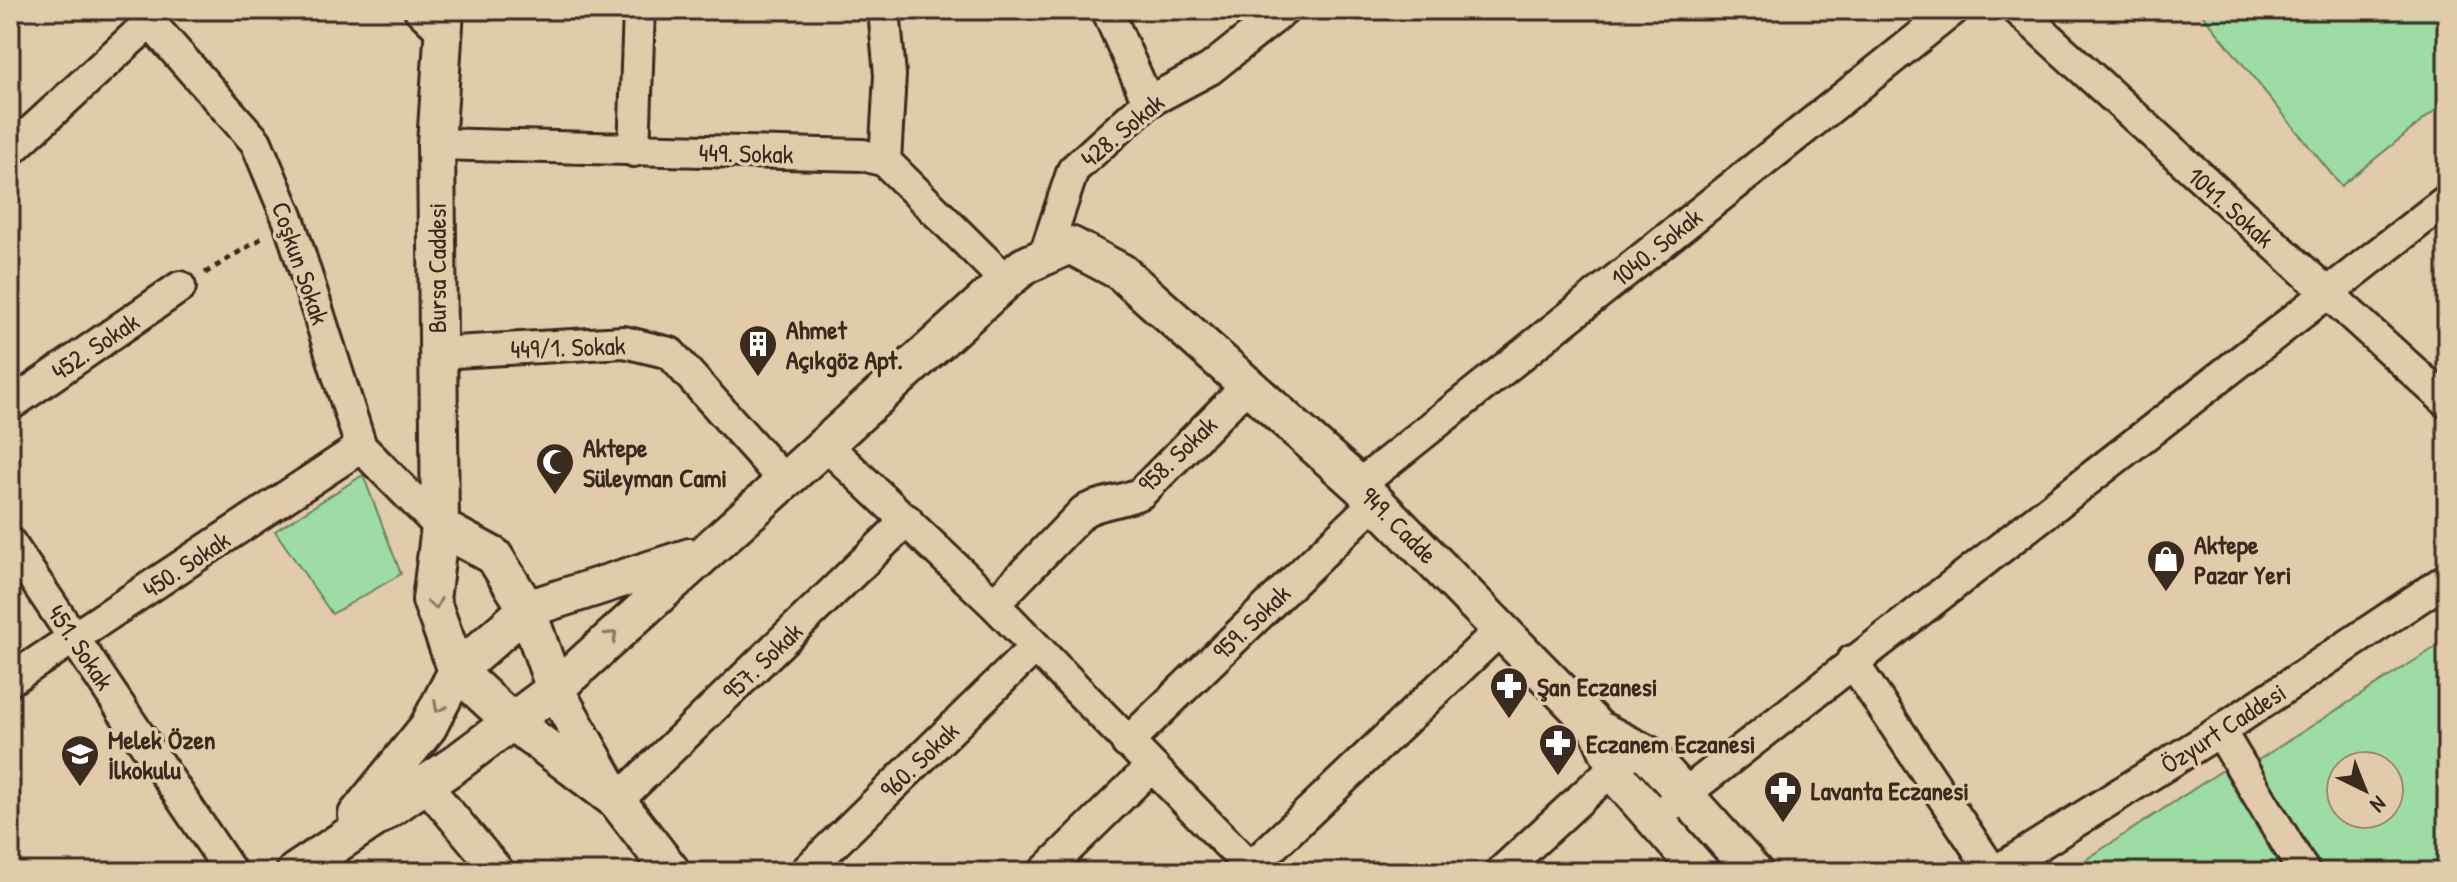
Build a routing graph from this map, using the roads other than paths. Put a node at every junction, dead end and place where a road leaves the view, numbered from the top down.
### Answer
1 (639, 10) edge
2 (884, 10) edge
3 (1107, 10) edge
4 (1284, 10) edge
5 (1953, 10) edge
6 (2018, 10) edge
7 (145, 16) edge
8 (436, 17) edge
9 (1148, 102) junction
10 (436, 144) junction
11 (10, 151) edge
12 (634, 151) junction
13 (885, 161) junction
14 (2447, 200) edge
15 (1044, 257) junction
16 (1006, 281) junction
17 (180, 287) road end
18 (2325, 292) junction
19 (437, 353) junction
20 (1248, 385) junction
21 (2444, 394) edge
22 (10, 405) edge
23 (827, 446) junction
24 (361, 447) junction
25 (785, 482) junction
26 (1367, 493) junction
27 (907, 520) junction
28 (440, 527) junction
29 (10, 543) edge
30 (703, 553) junction
31 (2447, 579) edge
32 (994, 604) junction
33 (527, 609) junction
34 (1501, 629) junction
35 (75, 639) junction
36 (1034, 648) junction
37 (1852, 661) junction
38 (457, 671) junction
39 (10, 680) edge
40 (555, 689) junction
41 (510, 720) junction
42 (2220, 731) junction
43 (1127, 743) junction
44 (1630, 762) junction
45 (1151, 767) junction
46 (425, 784) junction
47 (1684, 794) junction
48 (617, 801) junction
49 (1654, 818) junction
50 (336, 841) junction
51 (1253, 870) edge
52 (231, 872) edge
53 (295, 872) edge
54 (499, 872) edge
55 (672, 872) edge
56 (805, 872) edge
57 (1044, 872) edge
58 (1501, 872) edge
59 (1522, 872) edge
60 (1701, 872) edge
61 (1754, 872) edge
62 (1994, 872) edge
63 (2304, 872) edge

1 - 12 street
2 - 13 street
3 - 9 street
4 - 9 street, 428. Sokak
5 - 26 street, 1040. Sokak
6 - 18 street, 1041. Sokak
7 - 11 street
7 - 24 street, Coşkun Sokak
8 - 10 street, Bursa Caddesi
9 - 15 street, 428. Sokak
10 - 12 street, 449. Sokak
10 - 19 street, Bursa Caddesi
12 - 13 street, 449. Sokak
13 - 16 street
14 - 18 street
15 - 16 street
15 - 20 street, 949. Cadde
16 - 23 street
17 - 22 street, 452. Sokak
18 - 21 street, 1041. Sokak
18 - 37 street
19 - 25 street, 449/1. Sokak
19 - 28 street, Bursa Caddesi
20 - 26 street, 949. Cadde
20 - 32 street, 958. Sokak
23 - 25 street
23 - 27 street
24 - 28 street, Coşkun Sokak
24 - 35 street, 450. Sokak
25 - 30 street
26 - 34 street, 949. Cadde
26 - 43 street, 959. Sokak
27 - 32 street
27 - 48 street, 957. Sokak
28 - 33 street
28 -> 38 street, Bursa Caddesi
29 - 35 street, 451. Sokak
30 - 33 street
40 -> 30 street
31 - 42 street, Özyurt Caddesi
32 - 36 street
33 - 38 street
33 - 40 street
34 - 44 street, 949. Cadde
34 - 51 street
35 - 39 street, 450. Sokak
35 - 52 street, 451. Sokak
36 - 43 street
36 - 56 street, 960. Sokak
37 - 47 street
37 - 62 street
38 - 41 street
38 -> 50 street
40 - 41 street
40 - 48 street
41 - 46 street
41 - 48 street
42 - 62 street, Özyurt Caddesi
42 - 63 street
43 - 45 street
44 - 47 street
44 - 49 street, 949. Cadde
44 - 58 street
44 - 59 street
45 - 51 street
45 - 57 street
46 - 50 street
46 - 54 street
47 - 49 street
47 - 61 street
48 - 55 street
49 - 60 street, 949. Cadde
50 - 53 street

